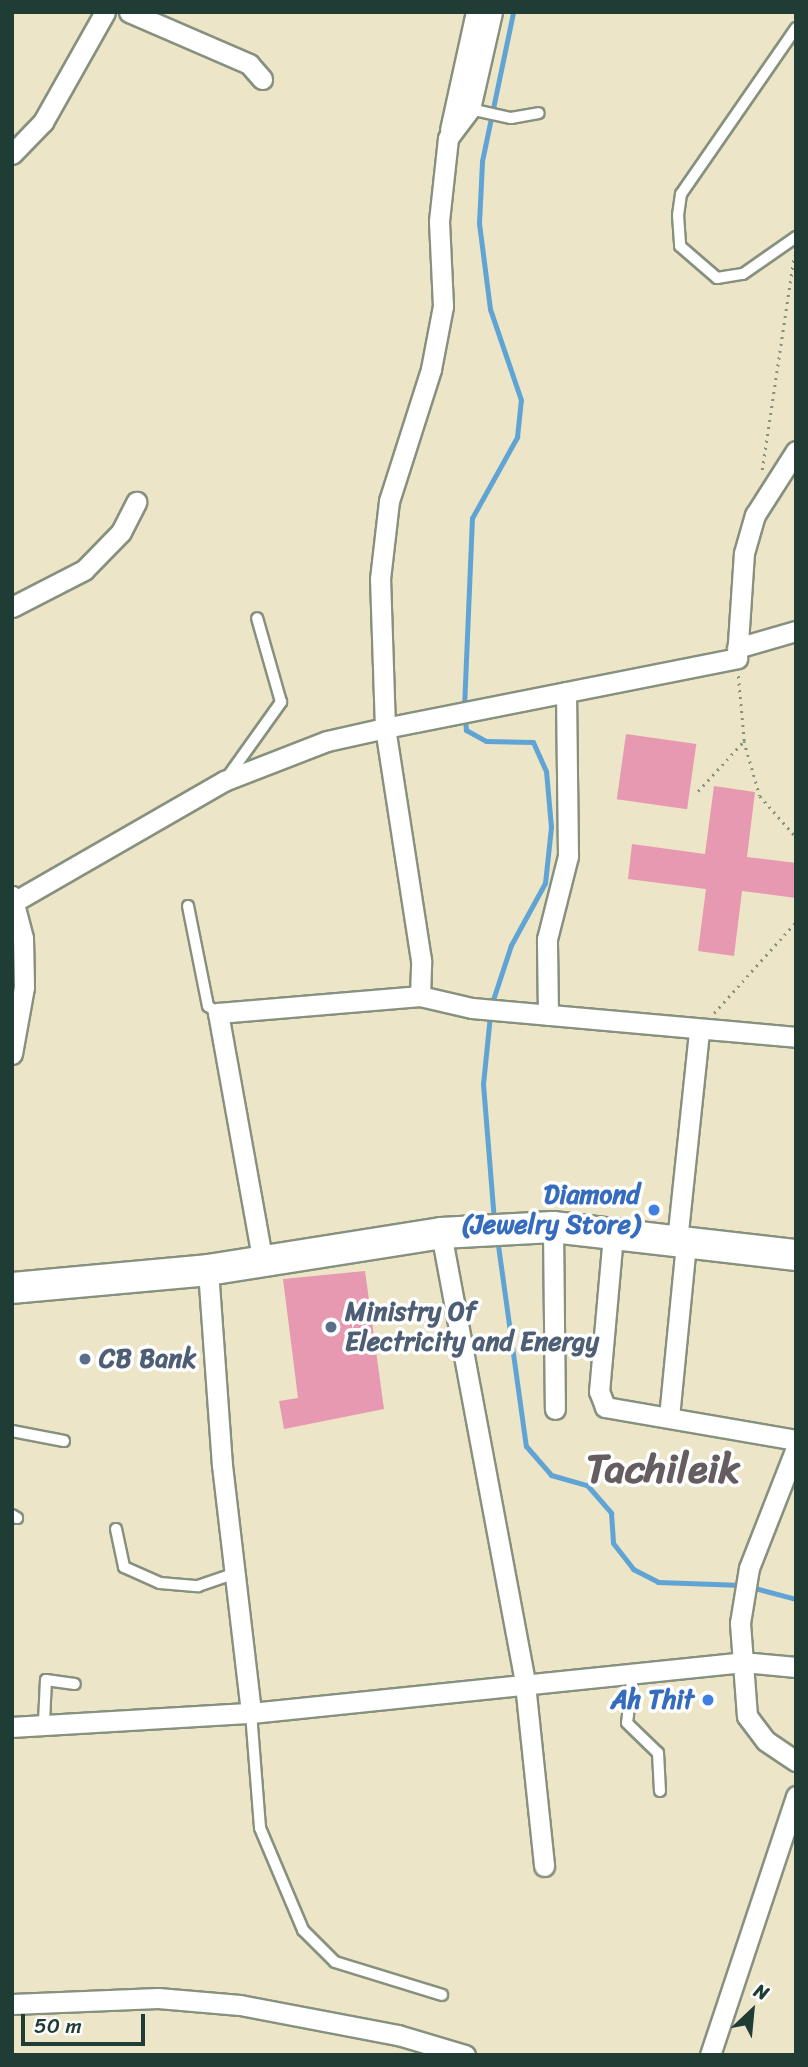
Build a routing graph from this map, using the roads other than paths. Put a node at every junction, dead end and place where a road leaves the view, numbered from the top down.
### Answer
1 (105, 12) edge
2 (129, 12) edge
3 (476, 12) edge
4 (492, 12) edge
5 (796, 28) edge
6 (262, 79) dead end
7 (470, 109) junction
8 (539, 113) dead end
9 (448, 138) junction
10 (12, 154) edge
11 (796, 237) edge
12 (796, 451) edge
13 (136, 502) dead end
14 (12, 607) edge
15 (257, 618) dead end
16 (796, 631) edge
17 (737, 653) junction
18 (566, 692) junction
19 (385, 728) junction
20 (224, 781) junction
21 (13, 900) edge
22 (188, 906) dead end
23 (421, 996) junction
24 (218, 1013) junction
25 (548, 1015) junction
26 (699, 1032) junction
27 (796, 1037) edge
28 (12, 1054) edge
29 (553, 1227) junction
30 (454, 1232) junction
31 (612, 1235) junction
32 (682, 1242) junction
33 (796, 1255) edge
34 (263, 1262) junction
35 (208, 1270) junction
36 (12, 1287) edge
37 (555, 1409) dead end
38 (669, 1417) junction
39 (12, 1431) edge
40 (796, 1440) edge
41 (64, 1441) dead end
42 (796, 1448) edge
43 (116, 1529) dead end
44 (233, 1574) junction
45 (743, 1662) junction
46 (796, 1667) edge
47 (633, 1673) junction
48 (75, 1684) dead end
49 (525, 1684) junction
50 (251, 1713) junction
51 (44, 1722) junction
52 (12, 1727) edge
53 (796, 1761) edge
54 (660, 1791) dead end
55 (796, 1796) edge
56 (544, 1866) dead end
57 (442, 1994) dead end
58 (12, 2004) edge
59 (465, 2055) edge
60 (710, 2055) edge

1 - 10 street
2 - 6 street
3 - 9 street
4 - 7 street
5 - 11 lane
7 - 8 lane
7 - 9 street
9 - 19 street
12 - 17 street
13 - 14 street
15 - 20 lane
16 - 17 street
17 - 18 street
18 - 19 street
18 - 25 street
19 - 20 street
19 - 23 street
20 - 21 street
21 - 28 street
22 - 24 lane
23 - 24 street
23 - 25 street
24 - 34 street
25 - 26 street
26 - 27 street
26 - 32 street
29 - 30 main road
29 - 31 main road
29 - 37 street
30 - 34 main road
30 - 49 street
31 - 32 main road
31 - 38 street
32 - 33 main road
32 - 38 street
34 - 35 main road
35 - 36 main road
35 - 44 street
38 - 40 street
39 - 41 lane
42 - 45 street
43 - 44 lane
44 - 50 street
45 - 46 street
45 - 47 street
45 - 53 street
47 - 49 street
47 - 54 lane
48 - 51 lane
49 - 50 street
49 - 56 street
50 - 51 street
50 - 57 lane
51 - 52 street
55 - 60 street
58 - 59 street

